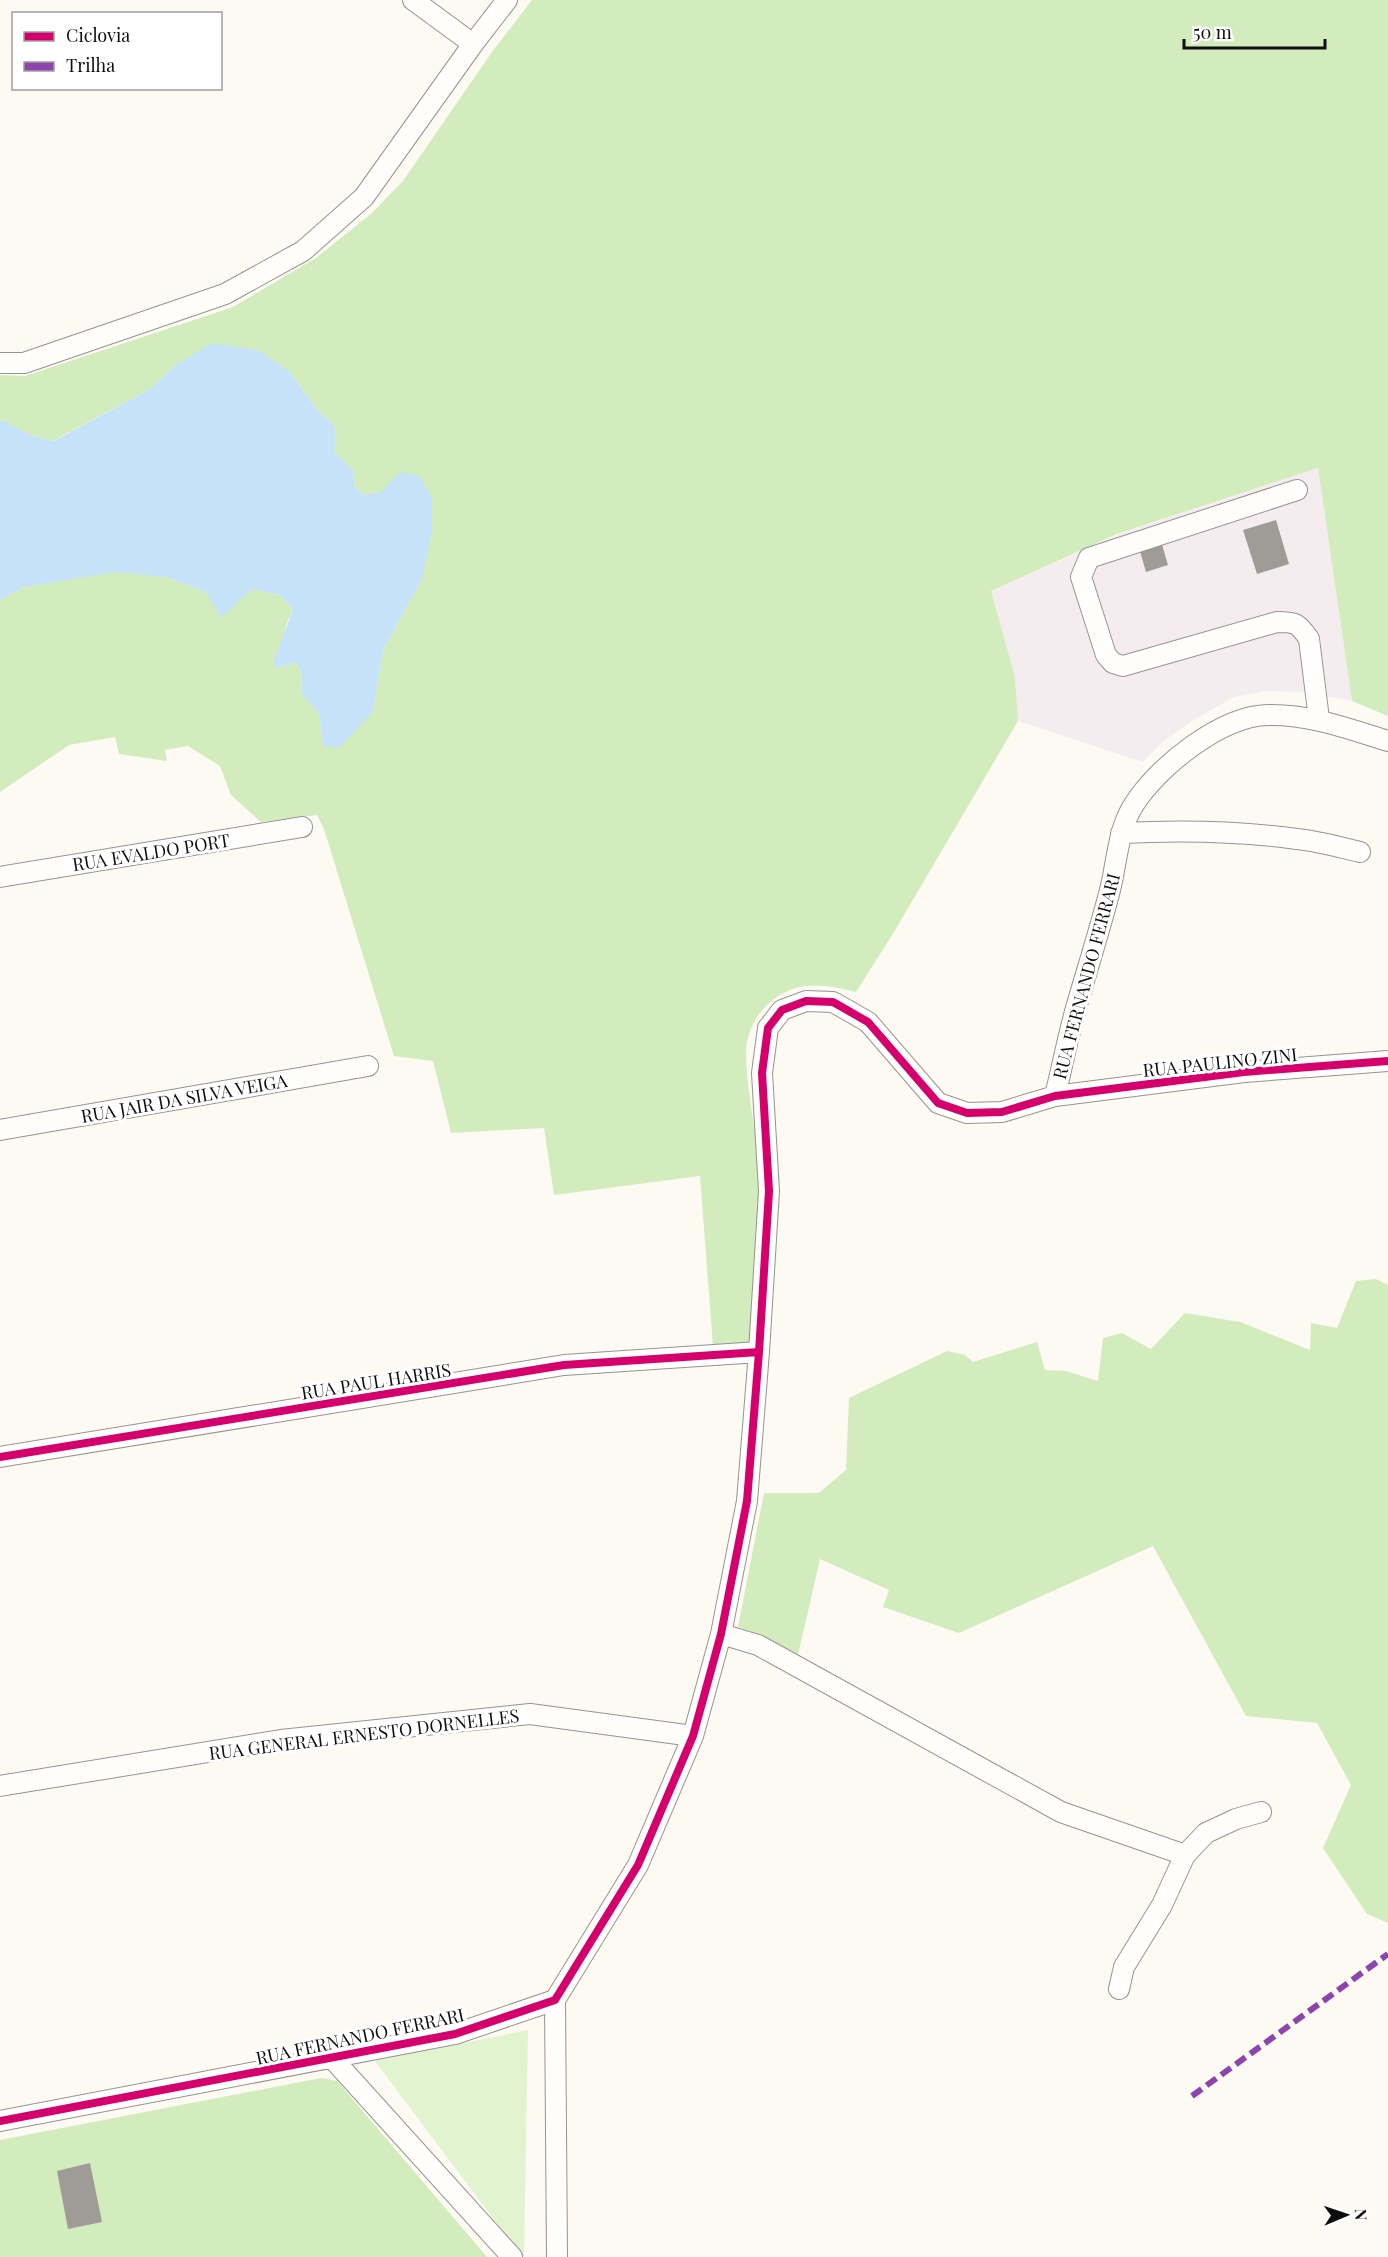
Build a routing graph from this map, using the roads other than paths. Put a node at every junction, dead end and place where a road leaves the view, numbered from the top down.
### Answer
1 (413, 0) edge
2 (507, 0) edge
3 (472, 44) junction
4 (0, 363) edge
5 (1297, 490) dead end
6 (1320, 719) junction
7 (1388, 741) edge
8 (302, 827) dead end
9 (1121, 833) junction
10 (1360, 852) dead end
11 (0, 877) edge
12 (1388, 1060) edge
13 (368, 1066) dead end
14 (1055, 1096) junction
15 (0, 1130) edge
16 (759, 1352) junction
17 (0, 1457) edge
18 (721, 1634) junction
19 (693, 1736) junction
20 (0, 1786) edge
21 (1262, 1812) dead end
22 (1185, 1856) junction
23 (1119, 1989) dead end
24 (555, 2000) junction
25 (332, 2058) junction
26 (0, 2121) edge
27 (512, 2257) edge
28 (557, 2257) edge

1 - 3 street
2 - 3 street
3 - 4 street
5 - 6 street
6 - 7 street, RUA FERNANDO FERRARI
6 - 9 street, RUA FERNANDO FERRARI
8 - 11 street, RUA EVALDO PORT
9 - 10 street
9 - 14 street, RUA FERNANDO FERRARI
12 - 14 street, RUA PAULINO ZINI
13 - 15 street, RUA JAIR DA SILVA VEIGA
14 - 16 street, RUA FERNANDO FERRARI
16 - 17 street, RUA PAUL HARRIS
16 - 18 street, RUA FERNANDO FERRARI
18 - 19 street, RUA FERNANDO FERRARI
18 - 22 street
19 - 20 street, RUA GENERAL ERNESTO DORNELLES
19 - 24 street, RUA FERNANDO FERRARI
21 - 22 street
22 - 23 street
24 - 25 street, RUA FERNANDO FERRARI
24 - 28 street
25 - 26 street, RUA FERNANDO FERRARI
25 - 27 street

